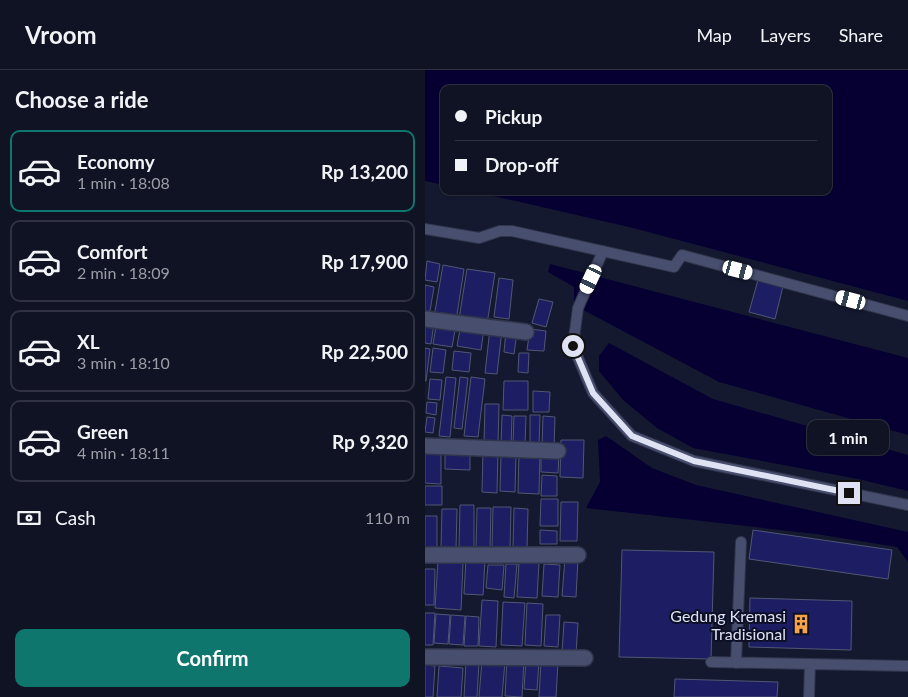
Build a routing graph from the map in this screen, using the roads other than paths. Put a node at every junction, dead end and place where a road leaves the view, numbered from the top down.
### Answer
1 (425, 229) edge
2 (603, 251) junction
3 (908, 316) edge
4 (425, 319) edge
5 (526, 332) dead end
6 (425, 446) edge
7 (558, 451) dead end
8 (908, 505) edge
9 (741, 542) dead end
10 (425, 555) edge
11 (578, 555) dead end
12 (425, 657) edge
13 (585, 658) dead end
14 (711, 662) dead end
15 (736, 663) junction
16 (810, 664) junction
17 (908, 666) edge
18 (809, 697) edge

1 - 2 lane
2 - 3 lane
2 - 8 lane
4 - 5 street
6 - 7 street
9 - 15 lane
10 - 11 street
12 - 13 street
14 - 15 lane
15 - 16 lane
16 - 17 lane
16 - 18 lane

